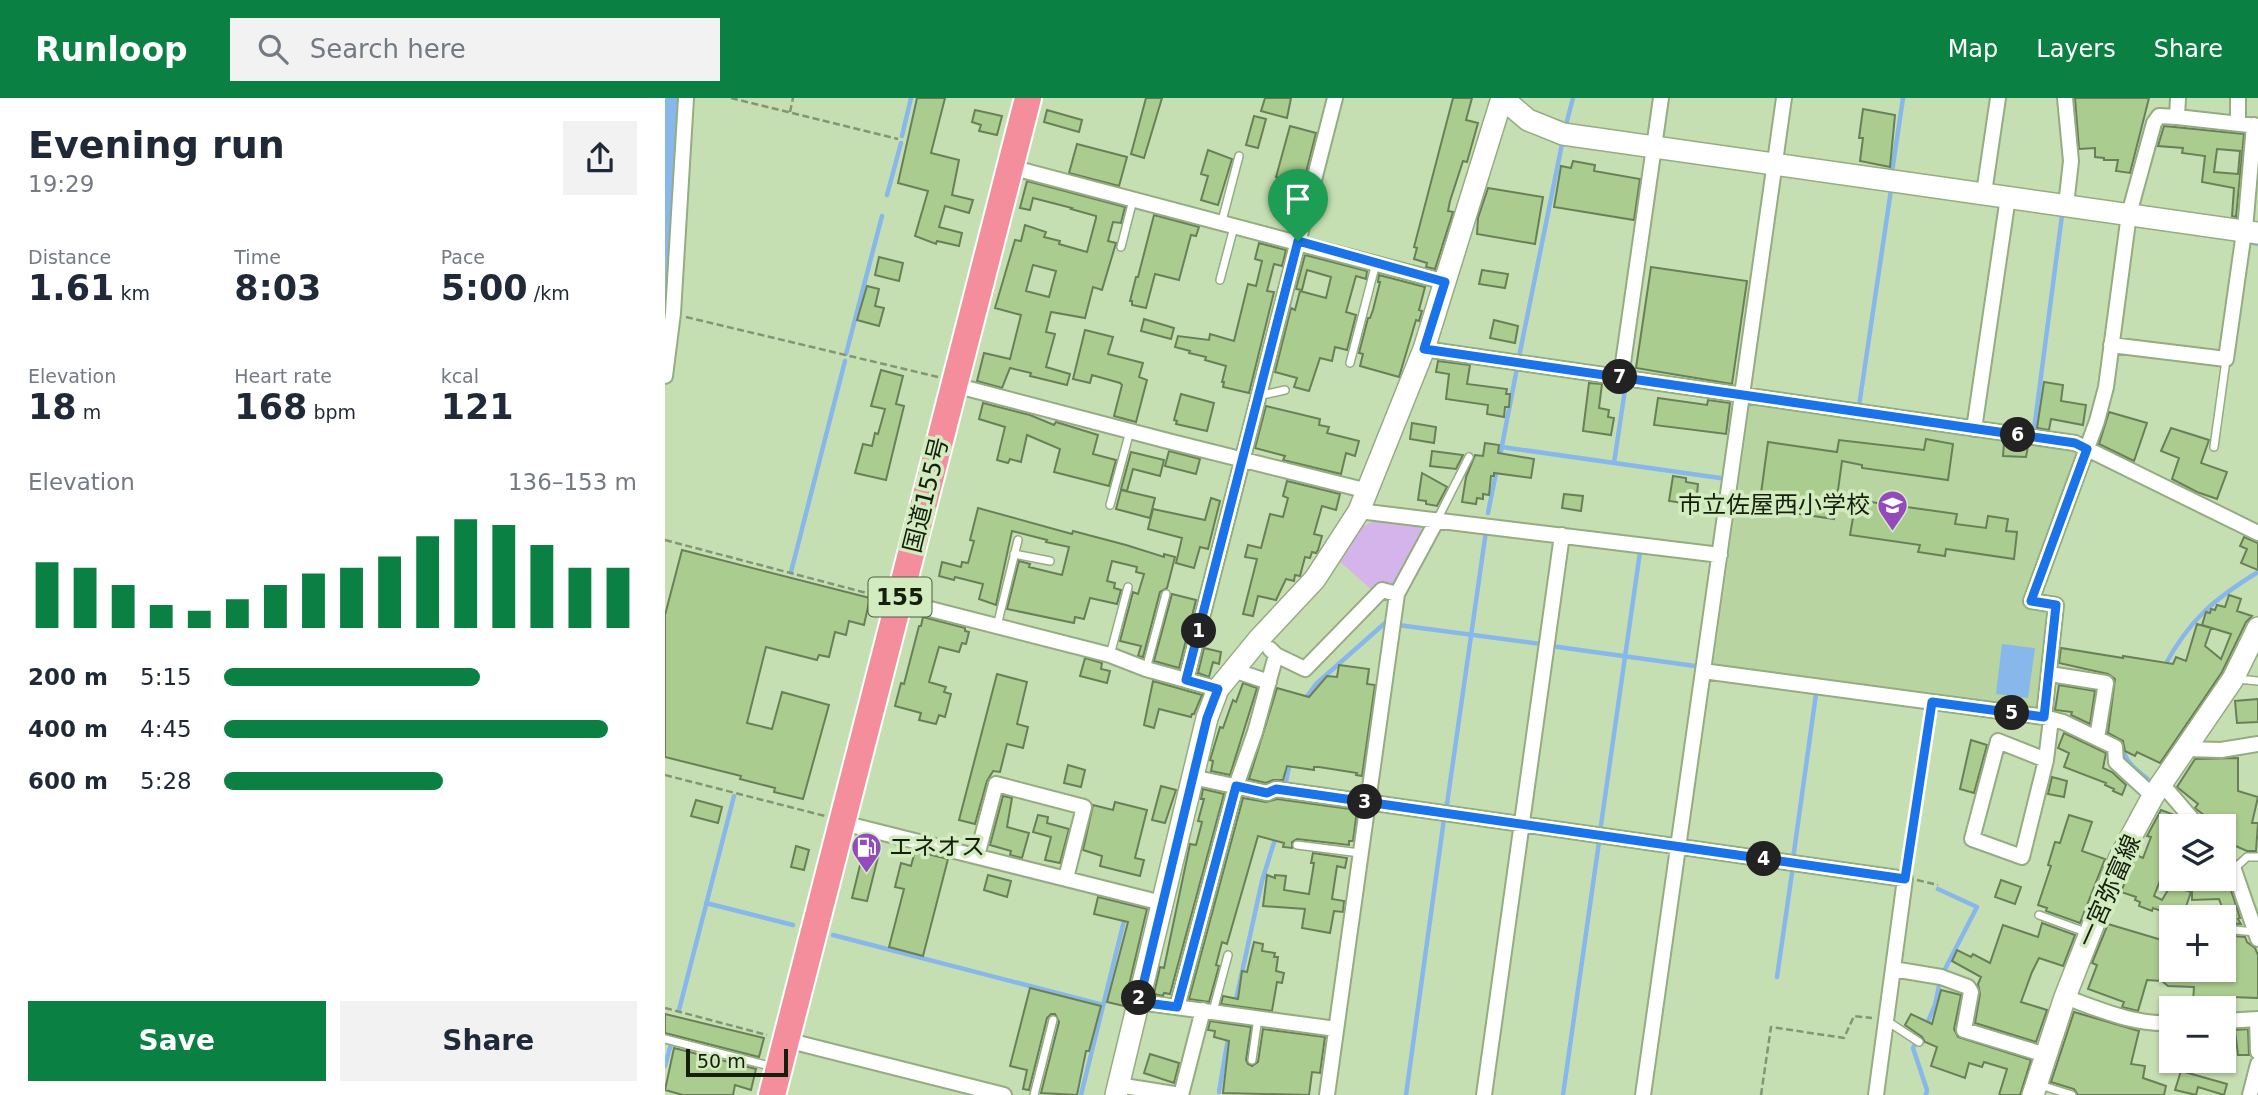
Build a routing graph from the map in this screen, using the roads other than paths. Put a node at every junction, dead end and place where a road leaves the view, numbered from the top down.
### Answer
1 (686, 98) edge
2 (1028, 98) edge
3 (1335, 98) edge
4 (1502, 98) edge
5 (1661, 98) edge
6 (1784, 98) edge
7 (1998, 98) edge
8 (2065, 98) edge
9 (2178, 98) edge
10 (2238, 98) edge
11 (2177, 117) junction
12 (2238, 123) junction
13 (2256, 125) edge
14 (1654, 148) junction
15 (1239, 156) dead end
16 (1775, 163) junction
17 (1010, 166) junction
18 (1984, 193) junction
19 (2008, 197) junction
20 (1133, 198) junction
21 (2066, 205) junction
22 (2129, 214) junction
23 (1228, 223) junction
24 (2251, 232) edge
25 (1298, 241) junction
26 (1121, 247) dead end
27 (1376, 263) junction
28 (1220, 280) dead end
29 (1445, 282) junction
30 (2111, 345) junction
31 (1424, 349) junction
32 (2226, 359) junction
33 (1350, 363) dead end
34 (665, 376) edge
35 (1621, 377) junction
36 (955, 383) junction
37 (1285, 390) dead end
38 (1258, 396) junction
39 (1742, 396) junction
40 (1974, 429) junction
41 (1130, 431) junction
42 (2214, 447) dead end
43 (2087, 449) junction
44 (1469, 457) dead end
45 (1242, 458) junction
46 (1368, 491) junction
47 (1110, 505) dead end
48 (1359, 511) junction
49 (1437, 520) junction
50 (2258, 533) edge
51 (1562, 535) junction
52 (1018, 540) dead end
53 (1014, 554) junction
54 (1720, 555) junction
55 (1050, 561) dead end
56 (1128, 587) dead end
57 (1166, 594) dead end
58 (1397, 594) junction
59 (899, 601) junction
60 (997, 626) junction
61 (2258, 628) edge
62 (1259, 639) junction
63 (1110, 655) junction
64 (1276, 655) junction
65 (1146, 669) junction
66 (1233, 670) junction
67 (1703, 671) junction
68 (2050, 674) junction
69 (2233, 679) junction
70 (1186, 680) junction
71 (2258, 681) edge
72 (1269, 682) junction
73 (1218, 689) junction
74 (2048, 718) junction
75 (2097, 738) junction
76 (2258, 744) edge
77 (2186, 749) junction
78 (2046, 760) junction
79 (1192, 777) junction
80 (1236, 786) junction
81 (2158, 790) junction
82 (1367, 802) junction
83 (2185, 814) edge
84 (843, 822) junction
85 (1522, 824) junction
86 (1297, 845) dead end
87 (1678, 847) junction
88 (1360, 853) junction
89 (977, 856) junction
90 (2258, 857) edge
91 (2236, 861) edge
92 (1066, 878) junction
93 (2236, 882) edge
94 (1162, 902) junction
95 (2039, 915) dead end
96 (2236, 931) edge
97 (2089, 933) junction
98 (2257, 935) edge
99 (1228, 956) dead end
100 (1893, 969) junction
101 (2065, 998) junction
102 (1139, 1002) junction
103 (1177, 1007) junction
104 (1208, 1011) junction
105 (1258, 1018) junction
106 (2257, 1019) edge
107 (1053, 1020) dead end
108 (1886, 1020) junction
109 (2236, 1020) edge
110 (2159, 1024) edge
111 (1336, 1028) junction
112 (665, 1039) edge
113 (786, 1040) junction
114 (1919, 1042) dead end
115 (2258, 1052) edge
116 (2046, 1055) junction
117 (1252, 1060) dead end
118 (2258, 1064) edge
119 (779, 1069) junction
120 (2034, 1089) edge
121 (1117, 1090) edge
122 (772, 1095) edge
123 (1005, 1095) edge
124 (1034, 1095) edge
125 (1180, 1095) edge
126 (1327, 1095) edge
127 (1484, 1095) edge
128 (1643, 1095) edge
129 (1876, 1095) edge
130 (2072, 1095) edge
131 (2249, 1095) edge

1 - 34 street
2 - 17 highway, 国道155号 / 155
3 - 25 street
4 - 14 street
4 - 29 street
5 - 14 street
6 - 16 street
7 - 18 street
8 - 21 street
9 - 11 street
10 - 12 street
11 - 12 street
11 - 22 street
12 - 13 street
13 - 24 street
14 - 16 street
14 - 35 street
15 - 23 lane
16 - 18 street
16 - 39 street
17 - 20 street
17 - 36 highway, 国道155号 / 155
18 - 19 street
19 - 21 street
19 - 40 street
20 - 23 street
20 - 26 lane
21 - 22 street
22 - 24 street
22 - 30 street
23 - 25 street
23 - 28 lane
24 - 32 street
25 - 27 street
25 - 38 street
27 - 29 street
27 - 33 lane
29 - 31 street
30 - 32 street
30 - 43 street
31 - 35 street
31 - 46 street
32 - 42 lane
35 - 39 street
36 - 41 street
36 - 59 highway, 国道155号 / 155
37 - 38 lane
38 - 45 street
39 - 40 street
39 - 54 street
40 - 43 street
41 - 45 street
41 - 47 lane
43 - 50 street
43 - 68 street
44 - 49 lane
45 - 46 street
45 - 70 street
46 - 48 street
48 - 49 street
48 - 62 street
49 - 51 street
49 - 58 street
51 - 54 street
51 - 85 street
52 - 53 lane
53 - 55 lane
53 - 60 lane
54 - 67 street
56 - 63 lane
57 - 65 lane
58 - 64 street
58 - 82 street
59 - 60 street
59 - 84 highway, 国道155号 / 155
60 - 63 street
61 - 69 street, 一宮弥富線
62 - 64 street
62 - 66 street
63 - 65 street
64 - 72 street
65 - 70 street
66 - 72 street
66 - 73 street
67 - 74 street
67 - 87 street
68 - 74 street
68 - 75 street
69 - 71 lane
69 - 77 street, 一宮弥富線
70 - 73 street
72 - 80 street
73 - 79 street
74 - 75 street
74 - 78 street
75 - 81 street
76 - 77 street
77 - 81 street, 一宮弥富線
78 - 78 street
79 - 80 street
79 - 94 street
80 - 82 street
80 - 103 street
81 - 83 street
81 - 97 street, 一宮弥富線
82 - 85 street
82 - 88 street
84 - 89 street
84 - 113 highway, 国道155号 / 155
85 - 87 street
85 - 127 street
86 - 88 lane
87 - 100 street
87 - 128 street
88 - 111 street
89 - 92 street
89 - 92 street
90 - 91 lane
92 - 94 street
93 - 98 street
94 - 102 street
95 - 97 lane
96 - 98 lane
97 - 101 street, 一宮弥富線
99 - 104 lane
100 - 108 street
100 - 116 street
101 - 110 street
101 - 116 street, 一宮弥富線
102 - 103 street
102 - 121 street
103 - 104 street
104 - 105 street
104 - 125 street
105 - 111 street
105 - 117 lane
106 - 109 street
106 - 115 street
107 - 124 lane
108 - 114 lane
108 - 129 street
111 - 126 street
112 - 119 lane
113 - 119 highway, 国道155号 / 155
113 - 123 street
116 - 120 street, 一宮弥富線
118 - 131 street
119 - 122 highway, 国道155号 / 155
120 - 130 lane
121 - 125 street

